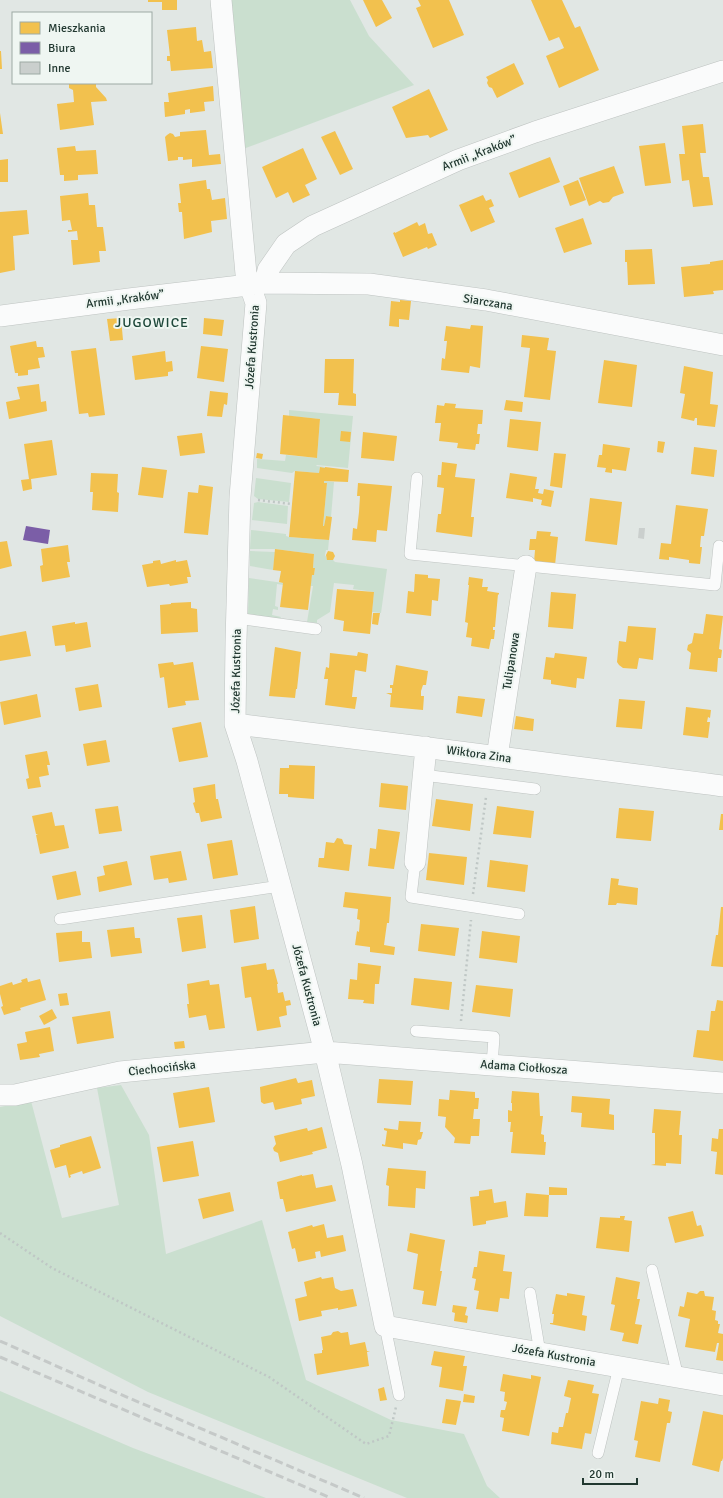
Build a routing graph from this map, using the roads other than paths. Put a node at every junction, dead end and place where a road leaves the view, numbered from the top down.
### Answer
1 (221, 0) edge
2 (723, 71) edge
3 (257, 284) junction
4 (0, 316) edge
5 (723, 346) edge
6 (417, 478) dead end
7 (719, 546) dead end
8 (526, 566) junction
9 (236, 618) junction
10 (316, 629) dead end
11 (235, 724) junction
12 (426, 747) junction
13 (497, 757) junction
14 (424, 775) junction
15 (723, 786) edge
16 (535, 789) dead end
17 (415, 862) joint
18 (280, 886) junction
19 (519, 914) dead end
20 (60, 919) dead end
21 (416, 1031) dead end
22 (325, 1052) junction
23 (492, 1065) junction
24 (723, 1083) edge
25 (0, 1095) edge
26 (652, 1270) dead end
27 (530, 1293) dead end
28 (385, 1326) junction
29 (540, 1353) junction
30 (619, 1367) junction
31 (678, 1377) junction
32 (723, 1385) edge
33 (399, 1395) road end
34 (598, 1453) dead end

1 - 3 street, Józefa Kustronia
2 - 3 street, Armii „Kraków”
3 - 4 street, Armii „Kraków”
3 - 5 street, Siarczana
3 - 9 street, Józefa Kustronia
6 - 8 lane
7 - 8 lane
8 - 13 street, Tulipanowa
9 - 10 lane
9 - 11 street, Józefa Kustronia
11 - 12 street, Wiktora Zina
11 - 18 street, Józefa Kustronia
12 - 13 street, Wiktora Zina
12 - 14 street
13 - 15 street, Wiktora Zina
14 - 16 lane
14 - 17 street
17 - 19 lane
18 - 20 lane
18 - 22 street, Józefa Kustronia
21 - 23 lane
22 - 23 street, Adama Ciołkosza
22 - 25 street, Ciechocińska
22 - 28 street, Józefa Kustronia
23 - 24 street, Adama Ciołkosza
26 - 31 lane
27 - 29 lane
28 - 29 street, Józefa Kustronia
28 - 33 lane, Józefa Kustronia
29 - 30 street, Józefa Kustronia
30 - 31 street, Józefa Kustronia
30 - 34 lane
31 - 32 street, Józefa Kustronia

